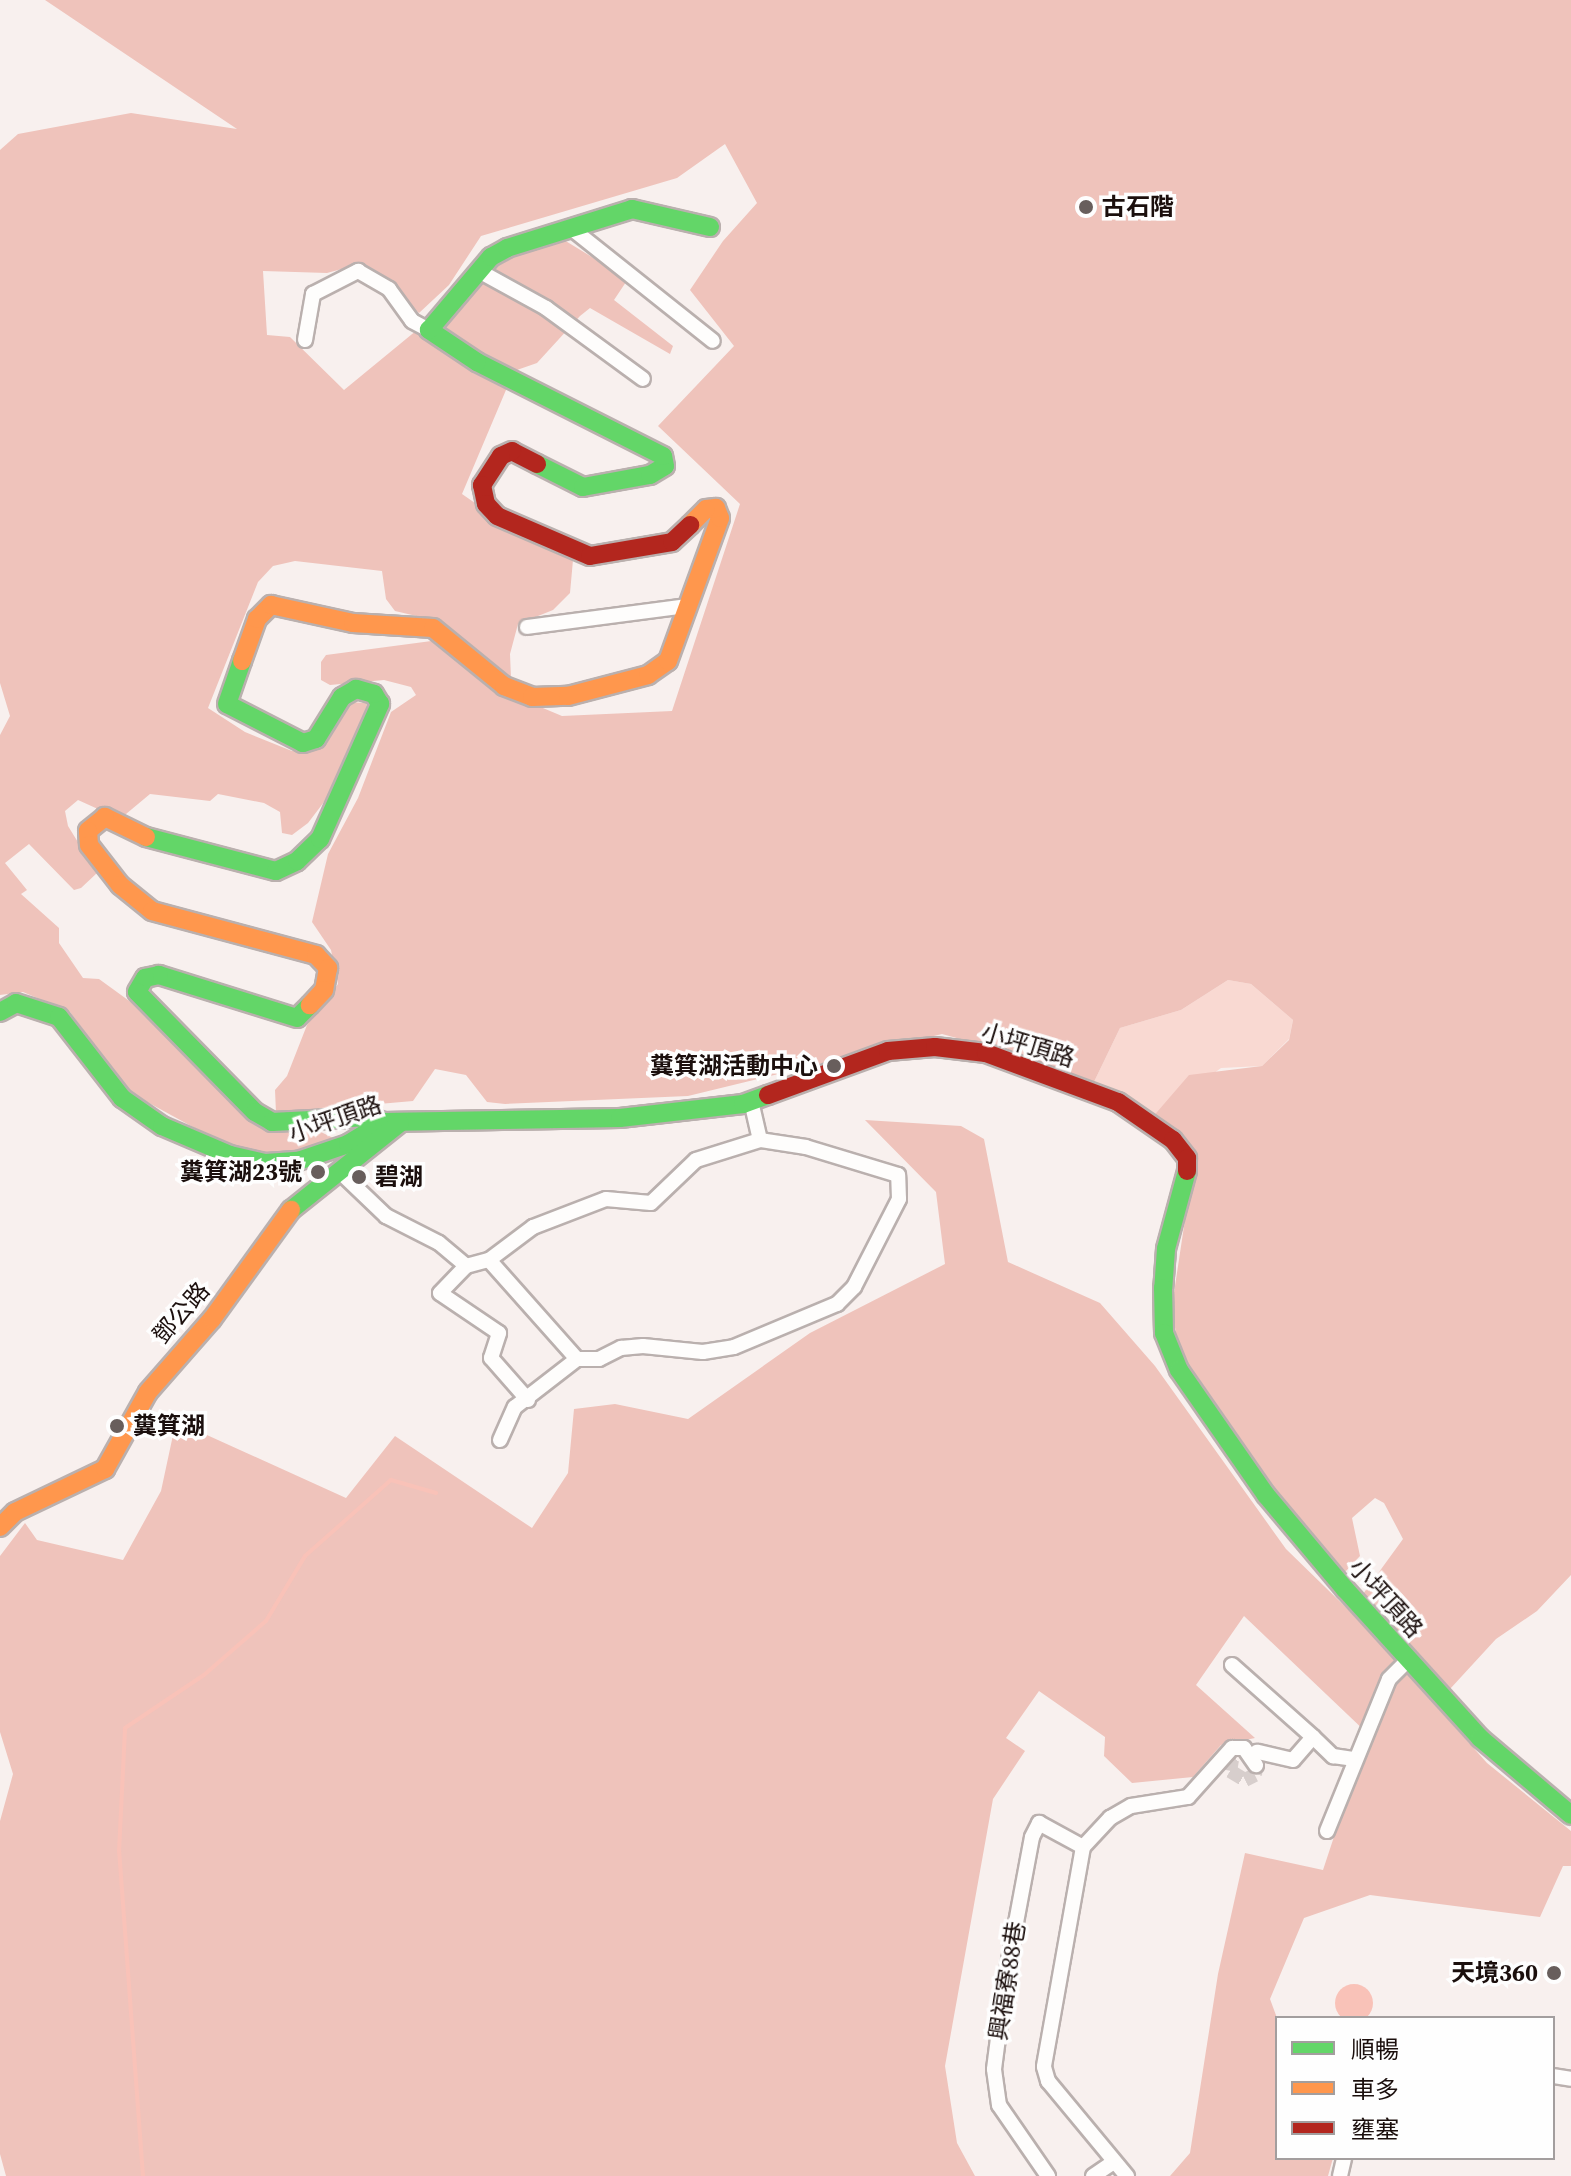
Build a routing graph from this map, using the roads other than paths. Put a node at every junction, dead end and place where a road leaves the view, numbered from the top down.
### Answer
1 (710, 227) dead end
2 (571, 228) junction
3 (479, 271) junction
4 (429, 330) junction
5 (305, 340) dead end
6 (713, 341) dead end
7 (643, 379) dead end
8 (687, 606) junction
9 (527, 627) dead end
10 (0, 1012) edge
11 (751, 1101) junction
12 (392, 1122) junction
13 (760, 1140) junction
14 (340, 1172) junction
15 (489, 1260) junction
16 (466, 1266) junction
17 (577, 1359) junction
18 (528, 1400) junction
19 (500, 1440) dead end
20 (0, 1527) edge
21 (1409, 1659) junction
22 (1232, 1665) dead end
23 (1313, 1737) junction
24 (1355, 1759) junction
25 (1571, 1815) edge
26 (1327, 1831) dead end
27 (1083, 1847) junction
28 (1112, 2163) junction
29 (1048, 2176) edge
30 (1093, 2176) edge
31 (1127, 2176) edge

1 - 2 street
2 - 3 street
2 - 6 street
3 - 4 street
3 - 7 street
4 - 5 street
4 - 8 street
8 - 9 street
8 - 12 street
10 - 12 street, 小坪頂路
11 - 12 street, 小坪頂路
11 - 13 street
11 - 21 street, 小坪頂路
12 - 14 street, 鄧公路
13 - 15 street
13 - 17 street
14 - 16 street
14 - 20 street, 鄧公路
15 - 16 street
15 - 17 street
16 - 18 street
17 - 18 street
18 - 19 street
21 - 24 street
21 - 25 street, 小坪頂路
22 - 23 street
23 - 24 street
23 - 27 street
24 - 26 street
27 - 28 street, 興福寮88巷
27 - 29 street, 興福寮88巷
28 - 30 street
28 - 31 street, 興福寮88巷

